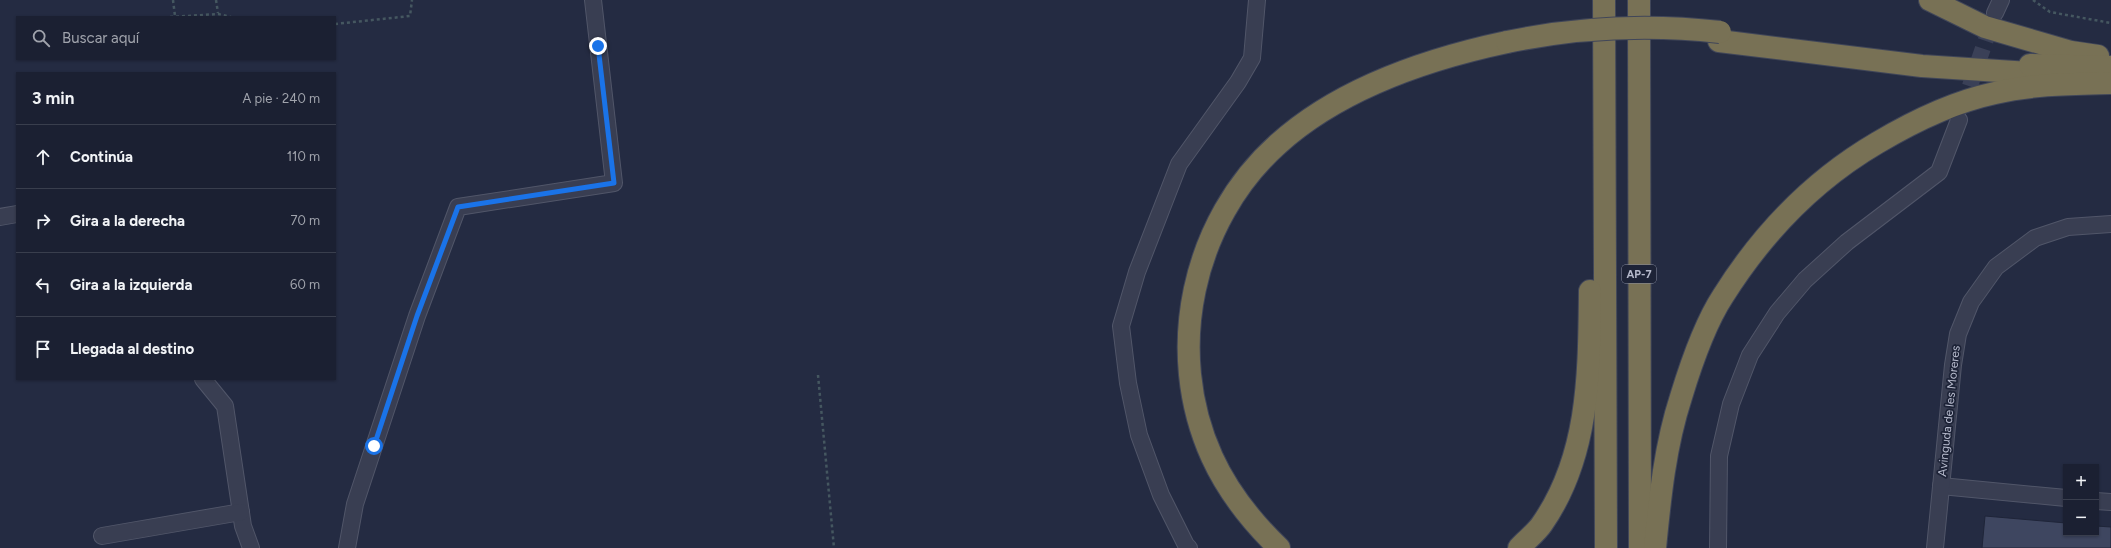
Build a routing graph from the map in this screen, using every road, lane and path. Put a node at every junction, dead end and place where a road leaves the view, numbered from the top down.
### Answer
1 (173, 0) edge
2 (216, 0) edge
3 (412, 0) edge
4 (593, 0) edge
5 (1257, 0) edge
6 (1604, 0) edge
7 (1639, 0) edge
8 (1930, 0) edge
9 (2033, 0) edge
10 (218, 14) junction
11 (175, 16) edge
12 (227, 16) edge
13 (2111, 22) edge
14 (336, 24) edge
15 (1719, 36) junction
16 (1508, 46) junction
17 (2111, 59) edge
18 (2111, 67) edge
19 (2111, 74) edge
20 (2111, 83) edge
21 (1959, 120) tunnel mouth
22 (16, 214) edge
23 (0, 216) edge
24 (2111, 224) edge
25 (1605, 229) junction
26 (818, 375) dead end
27 (204, 380) edge
28 (1941, 486) junction
29 (2063, 498) edge
30 (2099, 501) edge
31 (2111, 502) edge
32 (242, 512) junction
33 (102, 536) dead end
34 (251, 548) edge
35 (347, 548) edge
36 (834, 548) edge
37 (1189, 548) edge
38 (1279, 548) edge
39 (1293, 548) edge
40 (1519, 548) edge
41 (1606, 548) edge
42 (1640, 548) edge
43 (1655, 548) edge
44 (1718, 548) edge
45 (1935, 548) edge

1 - 11 path
2 - 10 path
3 - 14 path
4 - 35 street
5 - 37 street
6 - 25 highway, AP-7
7 - 42 highway, AP-7
8 - 17 highway
9 - 13 path
10 - 11 path
10 - 12 path
15 - 16 highway, bridge
15 - 18 highway
15 - 19 highway
16 - 38 highway
16 - 39 highway
20 - 43 highway
21 - 44 street
22 - 23 street
24 - 28 street, Avinguda de les Moreres
25 - 40 highway, AP-7
25 - 41 highway, AP-7
26 - 36 path
27 - 32 street
28 - 29 street
28 - 45 street, Avinguda de les Moreres
30 - 31 street
32 - 33 street
32 - 34 street

